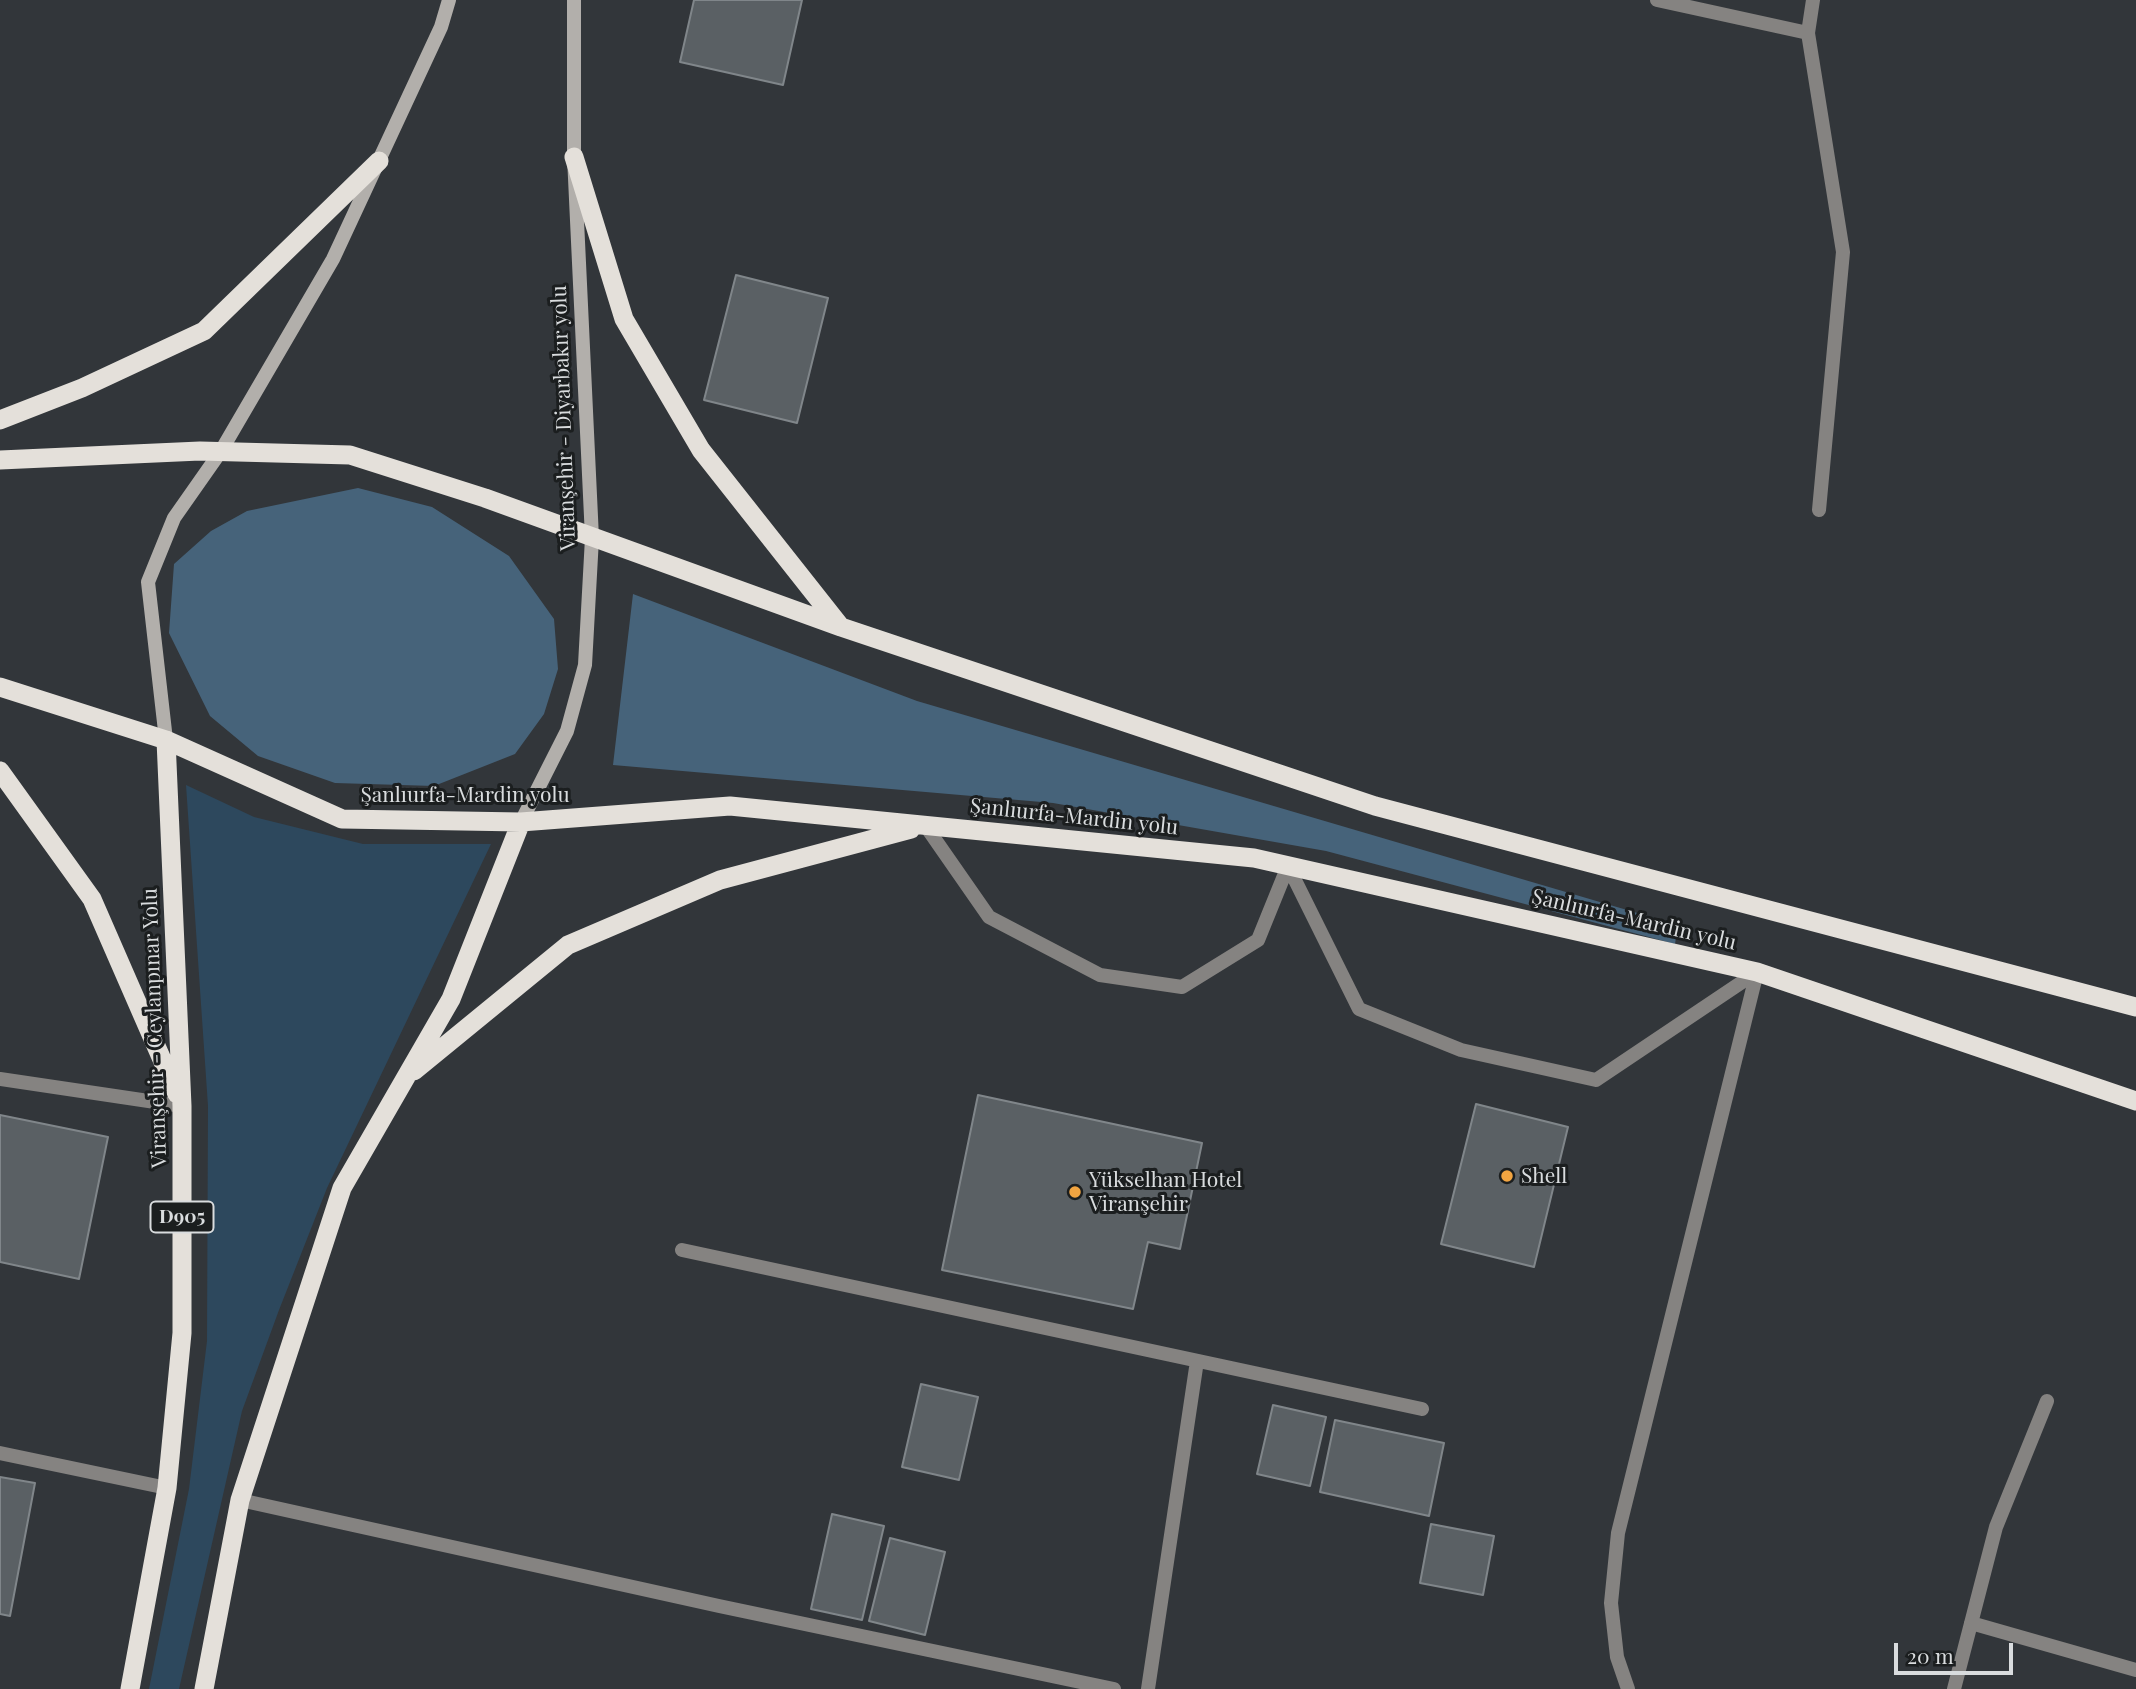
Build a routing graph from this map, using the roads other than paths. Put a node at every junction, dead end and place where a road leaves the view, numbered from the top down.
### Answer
1 (449, 0) edge
2 (574, 0) edge
3 (1657, 0) edge
4 (1813, 0) edge
5 (1808, 33) junction
6 (574, 157) junction
7 (379, 161) junction
8 (0, 420) edge
9 (221, 451) junction
10 (0, 460) edge
11 (1819, 510) dead end
12 (592, 538) junction
13 (841, 627) junction
14 (0, 688) edge
15 (166, 740) junction
16 (0, 771) edge
17 (521, 821) junction
18 (925, 825) junction
19 (1288, 866) junction
20 (1757, 972) junction
21 (2136, 1007) edge
22 (405, 1078) junction
23 (0, 1079) edge
24 (2136, 1101) edge
25 (182, 1106) junction
26 (682, 1250) dead end
27 (1197, 1361) junction
28 (2047, 1401) dead end
29 (1422, 1409) dead end
30 (0, 1453) edge
31 (167, 1488) junction
32 (240, 1500) junction
33 (1971, 1623) junction
34 (2136, 1670) edge
35 (130, 1689) edge
36 (204, 1689) edge
37 (1114, 1689) edge
38 (1148, 1689) edge
39 (1628, 1689) edge
40 (1954, 1689) edge

1 - 7 main road
2 - 6 main road, Viranşehir - Diyarbakır yolu
3 - 5 street
4 - 5 street
5 - 11 street
6 - 12 main road, Viranşehir - Diyarbakır yolu
6 - 13 highway
7 - 8 highway
7 - 9 main road
9 - 10 highway
9 - 12 highway
9 - 15 main road
12 - 13 highway
12 - 17 main road, Viranşehir - Diyarbakır yolu
13 - 21 highway
14 - 15 highway, Şanlıurfa-Mardin yolu
15 - 17 highway, Şanlıurfa-Mardin yolu
15 - 25 highway, Viranşehir - Ceylanpınar Yolu / D905
16 - 25 highway
17 - 18 highway, Şanlıurfa-Mardin yolu
17 - 22 highway
18 - 19 highway, Şanlıurfa-Mardin yolu
18 - 19 street
18 - 22 highway
19 - 20 highway, Şanlıurfa-Mardin yolu
19 - 20 street
20 - 24 highway, Şanlıurfa-Mardin yolu
20 - 39 street
22 - 32 highway
23 - 25 street
25 - 31 highway, Viranşehir - Ceylanpınar Yolu / D905
26 - 27 street
27 - 29 street
27 - 38 street
28 - 33 street
30 - 31 street
31 - 35 highway, Viranşehir - Ceylanpınar Yolu / D905
32 - 36 highway
32 - 37 street
33 - 34 street
33 - 40 street

